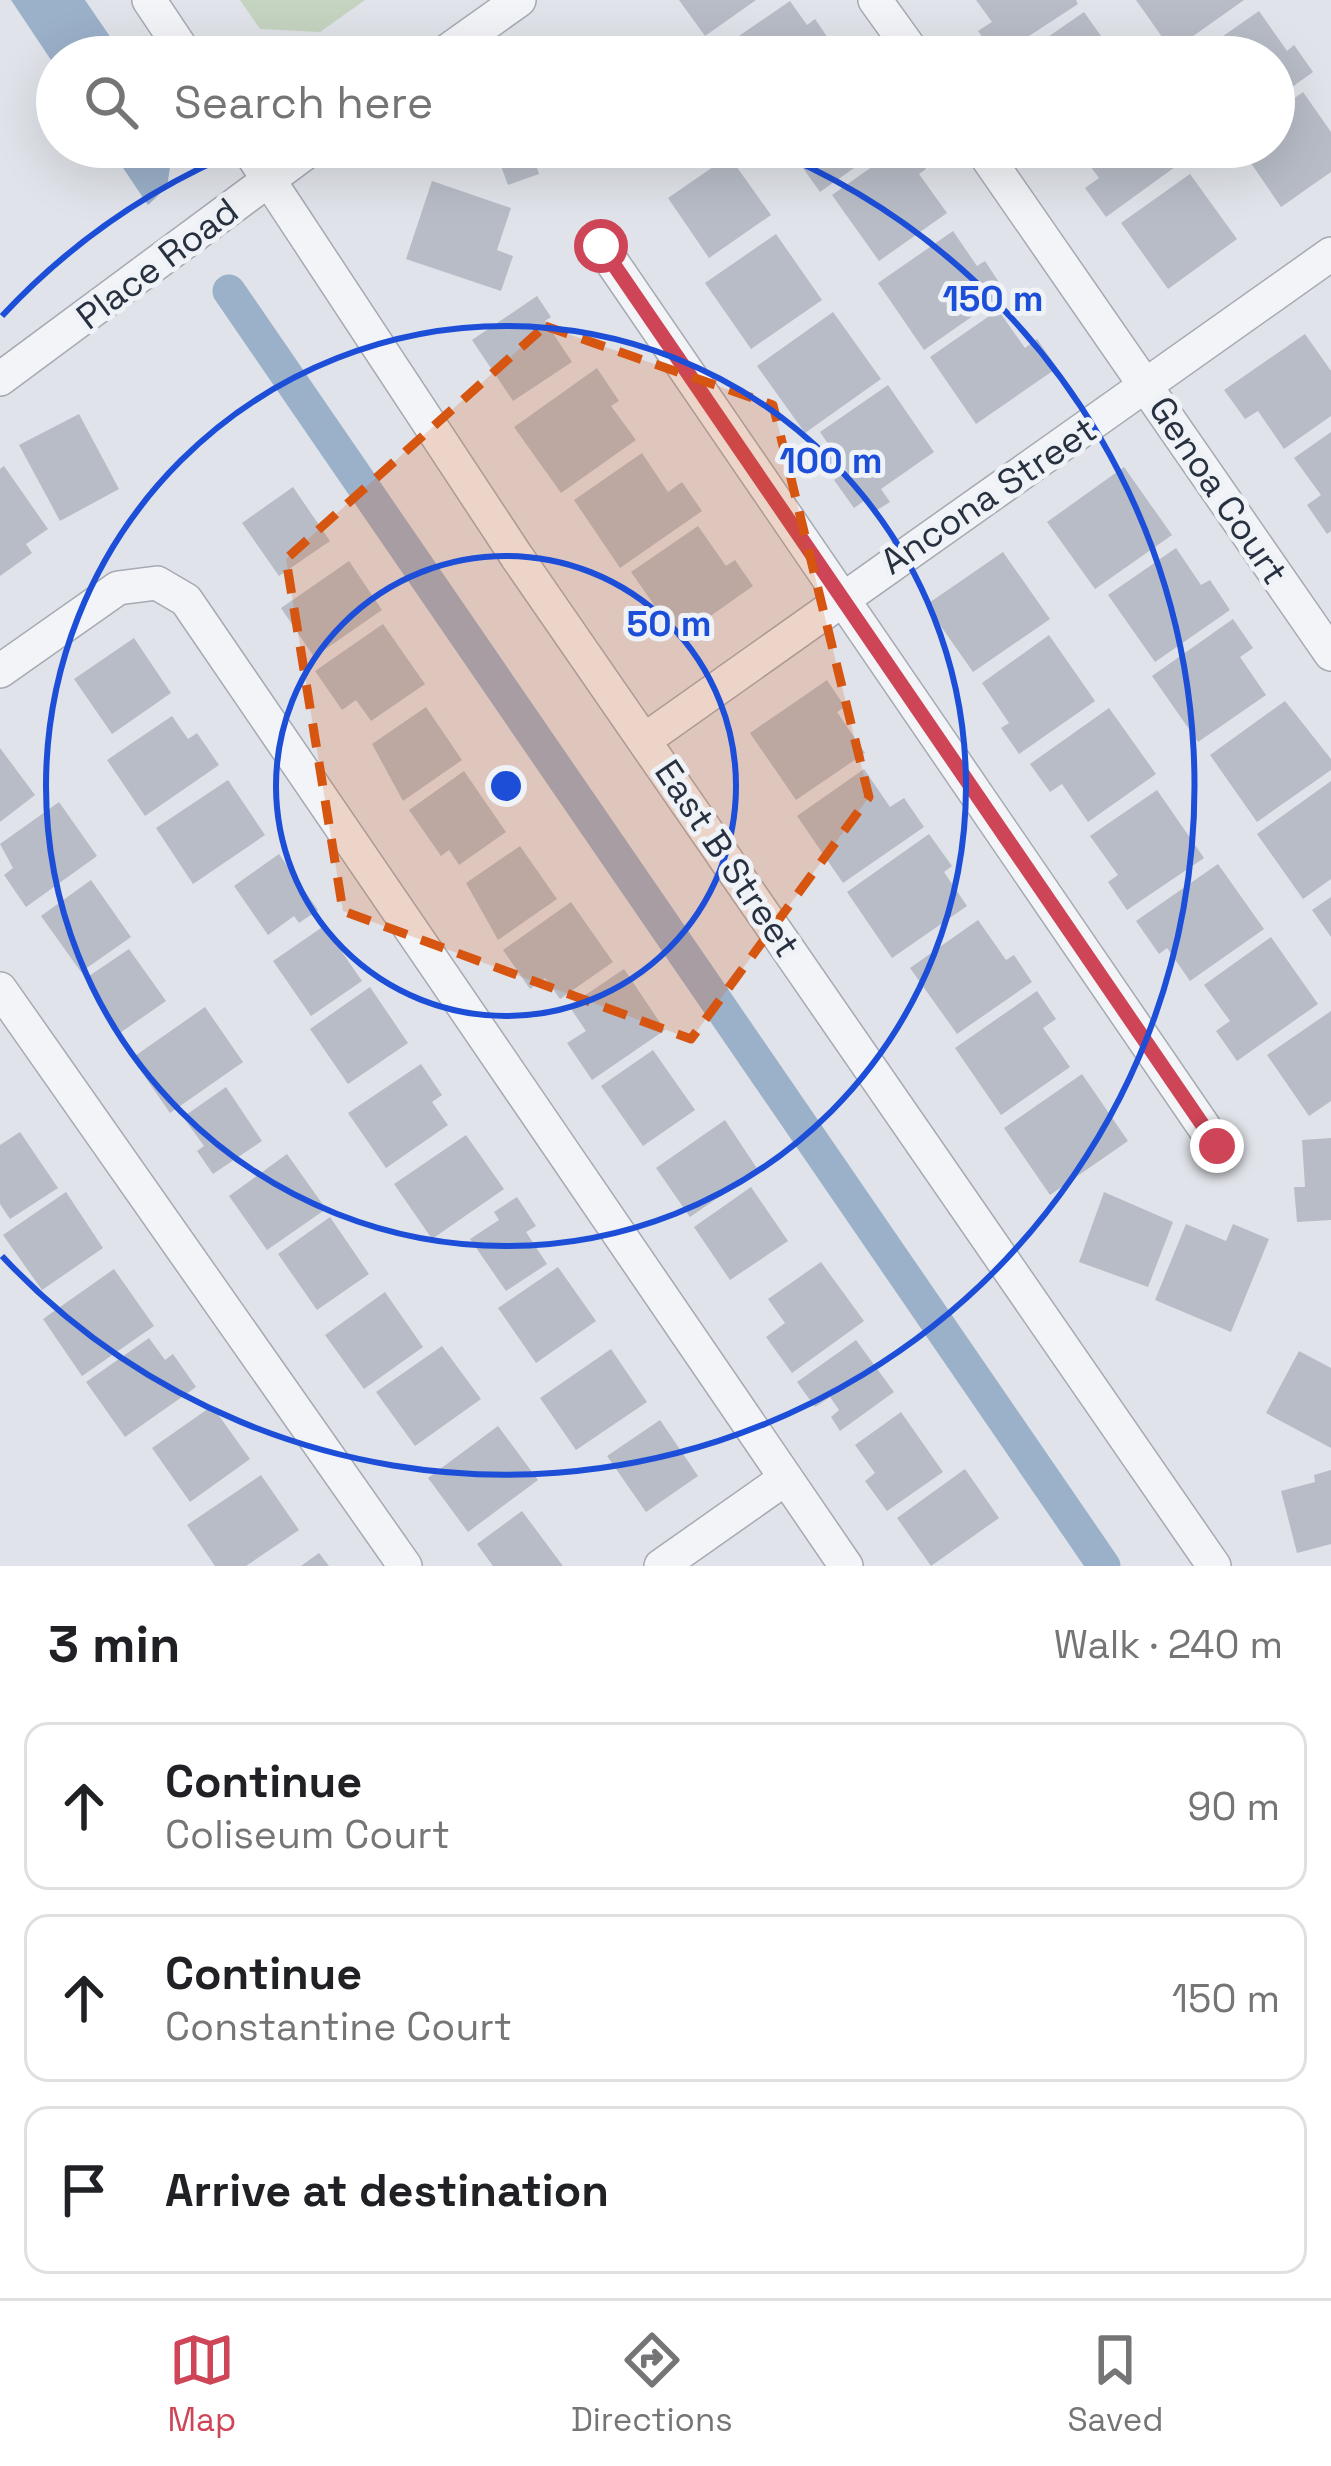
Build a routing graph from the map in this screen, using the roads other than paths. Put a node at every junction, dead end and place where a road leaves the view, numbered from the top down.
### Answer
1 (149, 0) edge
2 (519, 0) edge
3 (875, 0) edge
4 (173, 36) edge
5 (468, 36) edge
6 (901, 36) edge
7 (261, 168) edge
8 (284, 168) edge
9 (995, 168) edge
10 (269, 179) junction
11 (601, 246) dead end
12 (1331, 254) edge
13 (0, 379) edge
14 (1149, 385) junction
15 (839, 597) junction
16 (1331, 654) edge
17 (0, 670) edge
18 (646, 739) junction
19 (0, 989) edge
20 (1217, 1146) dead end
21 (786, 1478) junction
22 (405, 1566) edge
23 (661, 1566) edge
24 (846, 1566) edge
25 (1214, 1566) edge

1 - 4 street
2 - 5 street
3 - 6 street
7 - 10 street, East B Street
8 - 10 street, Place Road
9 - 14 street, Genoa Court
10 - 13 street, Place Road
10 - 18 street, East B Street
11 - 15 street
12 - 14 street, Ancona Street
14 - 15 street, Ancona Street
14 - 16 street, Genoa Court
15 - 18 street, Ancona Street
15 - 20 street
17 - 21 street
18 - 25 street, East B Street
19 - 22 street
21 - 23 street
21 - 24 street

